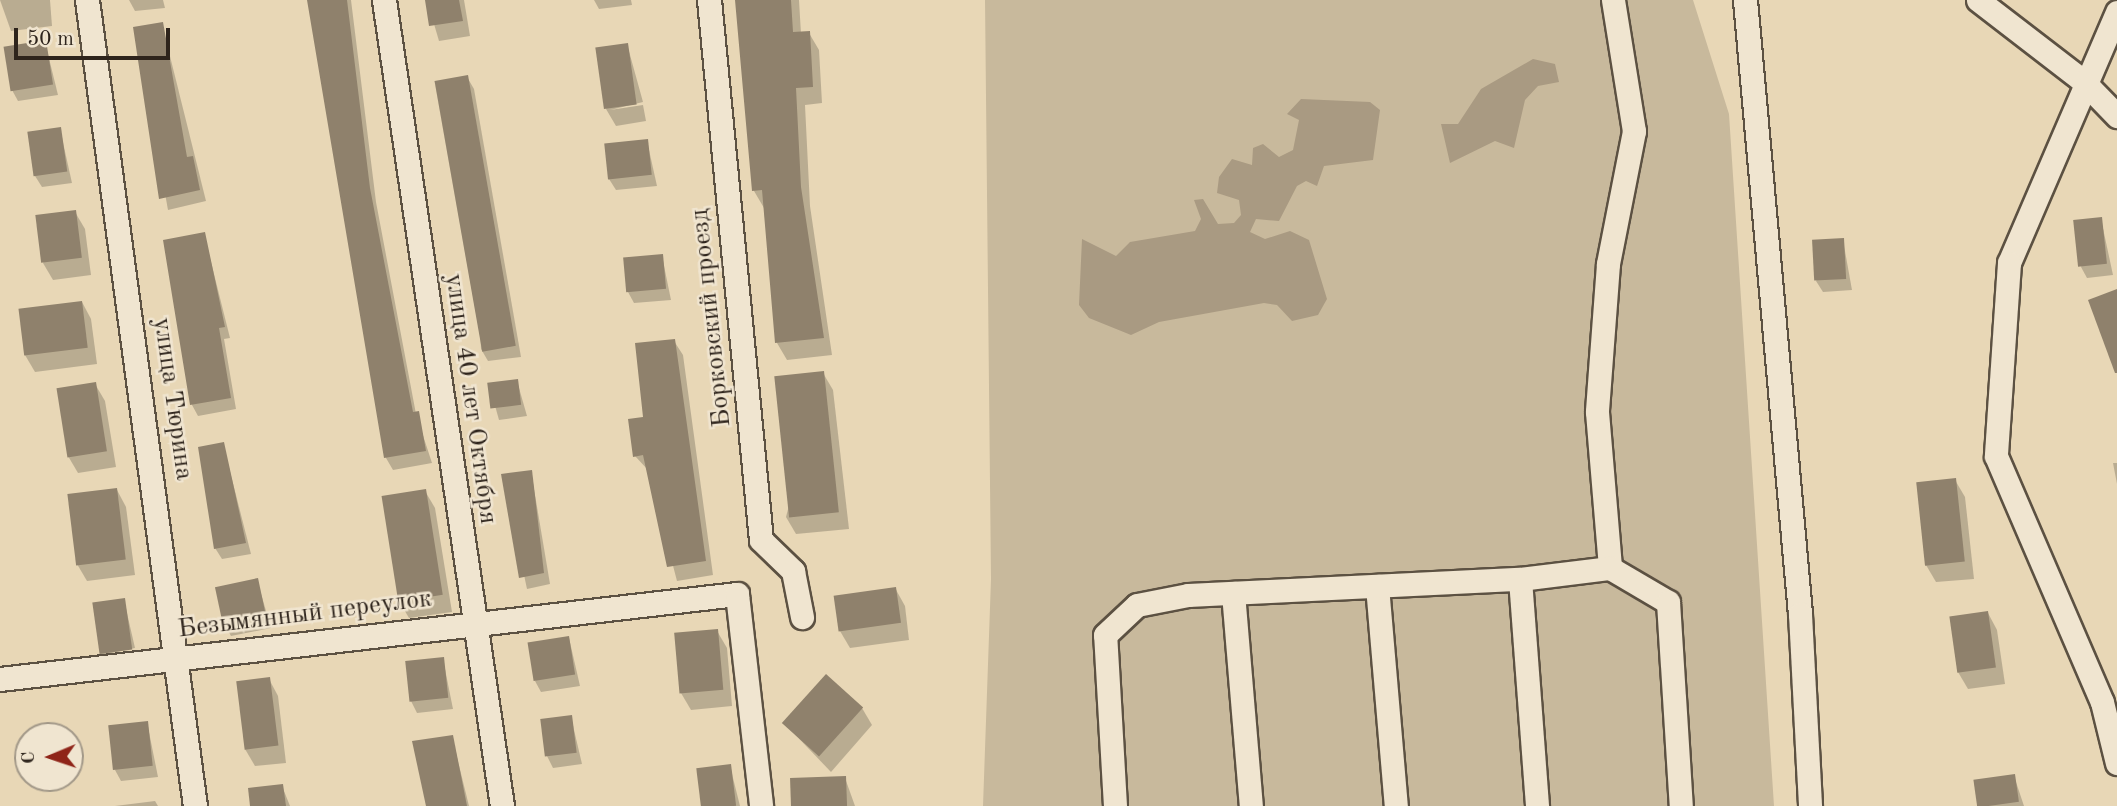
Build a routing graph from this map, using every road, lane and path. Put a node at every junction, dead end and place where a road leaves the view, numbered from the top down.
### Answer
1 (87, 0) edge
2 (384, 0) edge
3 (709, 0) edge
4 (1613, 0) edge
5 (1745, 0) edge
6 (1978, 0) edge
7 (2117, 12) edge
8 (2083, 81) junction
9 (2116, 114) edge
10 (1610, 568) junction
11 (1520, 579) junction
12 (1377, 586) junction
13 (1233, 593) junction
14 (802, 617) dead end
15 (475, 624) junction
16 (177, 659) junction
17 (0, 679) edge
18 (2117, 763) edge
19 (195, 806) edge
20 (502, 806) edge
21 (761, 806) edge
22 (1115, 806) edge
23 (1251, 806) edge
24 (1396, 806) edge
25 (1537, 806) edge
26 (1681, 806) edge
27 (1810, 806) edge

1 - 16 street, улица Тюрина
2 - 15 street, улица 40 лет Октября
3 - 14 street, Борковский проезд
4 - 10 street
5 - 27 street
6 - 8 street
7 - 8 street
8 - 9 street
8 - 18 street
10 - 11 street
10 - 26 street
11 - 12 street
11 - 25 street
12 - 13 street
12 - 24 street
13 - 22 street
13 - 23 street
15 - 16 street, Безымянный переулок
15 - 20 street, улица 40 лет Октября
15 - 21 street, Безымянный переулок
16 - 17 street, Безымянный переулок
16 - 19 street, улица Тюрина

